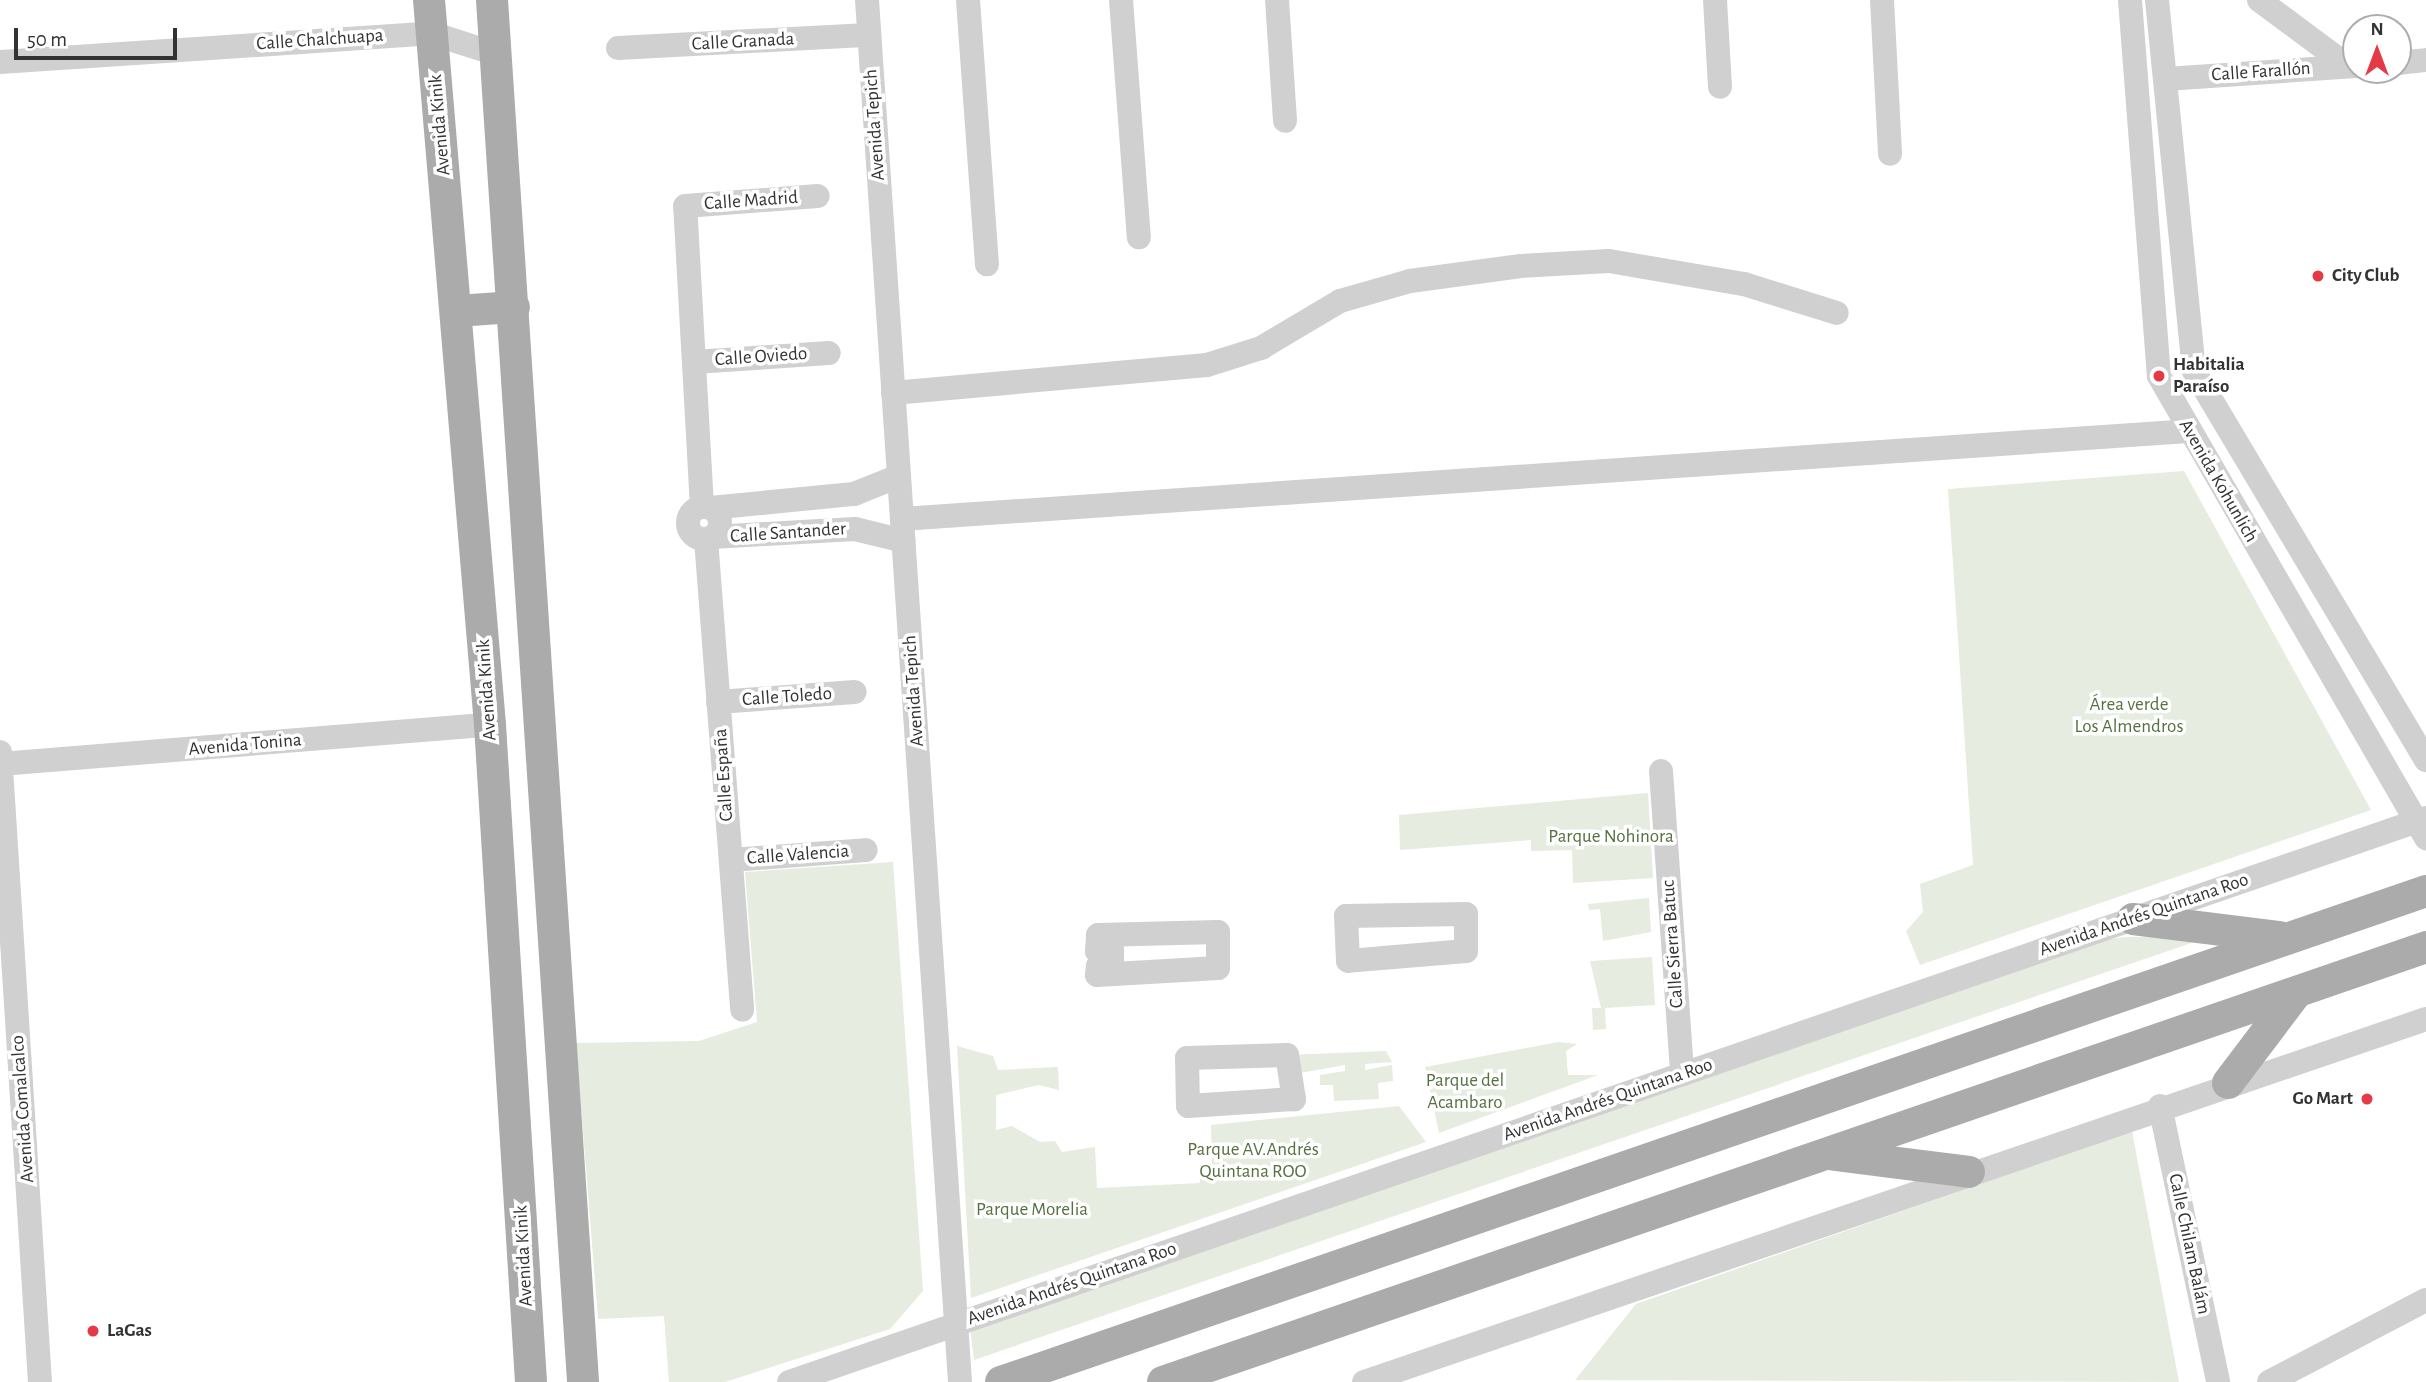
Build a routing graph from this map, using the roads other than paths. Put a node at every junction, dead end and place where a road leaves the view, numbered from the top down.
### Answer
1 (429, 0) edge
2 (492, 0) edge
3 (867, 0) edge
4 (968, 0) edge
5 (1121, 0) edge
6 (1277, 0) edge
7 (1715, 0) edge
8 (1882, 0) edge
9 (2130, 0) edge
10 (2157, 0) edge
11 (2259, 0) edge
12 (431, 33) junction
13 (869, 35) junction
14 (618, 48) dead end
15 (496, 54) junction
16 (2342, 59) edge
17 (0, 62) edge
18 (2342, 67) edge
19 (2166, 79) junction
20 (1720, 87) dead end
21 (1285, 121) dead end
22 (1890, 154) dead end
23 (818, 196) dead end
24 (685, 206) joint
25 (1139, 237) dead end
26 (987, 264) dead end
27 (514, 307) junction
28 (457, 312) junction
29 (1837, 313) dead end
30 (829, 353) dead end
31 (694, 362) junction
32 (893, 393) junction
33 (2188, 431) junction
34 (899, 476) junction
35 (737, 503) junction
36 (706, 507) junction
37 (903, 530) junction
38 (738, 537) junction
39 (709, 538) junction
40 (855, 692) dead end
41 (718, 702) junction
42 (490, 725) junction
43 (0, 752) edge
44 (2426, 760) edge
45 (0, 764) edge
46 (1661, 771) dead end
47 (2422, 826) edge
48 (866, 850) dead end
49 (731, 860) junction
50 (2426, 891) edge
51 (1346, 916) joint
52 (2133, 919) junction
53 (2288, 939) junction
54 (557, 945) junction
55 (2426, 947) edge
56 (506, 951) junction
57 (1097, 951) joint
58 (2296, 993) junction
59 (742, 1010) dead end
60 (2426, 1019) edge
61 (1682, 1074) junction
62 (2228, 1083) junction
63 (2160, 1105) junction
64 (1826, 1154) junction
65 (1969, 1172) junction
66 (2426, 1300) edge
67 (956, 1324) junction
68 (1393, 1377) edge
69 (40, 1382) edge
70 (531, 1382) edge
71 (583, 1382) edge
72 (789, 1382) edge
73 (960, 1382) edge
74 (1001, 1382) edge
75 (1163, 1382) edge
76 (1364, 1382) edge
77 (2218, 1382) edge
78 (2269, 1382) edge

1 - 12 main road, Avenida Kinik
2 - 15 main road
3 - 13 street, Avenida Tepich
4 - 26 street
5 - 25 street
6 - 21 street
7 - 20 street
8 - 22 street
9 - 33 street, Avenida Kohunlich
10 - 19 street, Avenida Kohunlich
11 - 16 street
12 - 15 street
12 - 17 street, Calle Chalchuapa
12 - 28 main road, Avenida Kinik
13 - 14 street, Calle Granada
13 - 32 street, Avenida Tepich
15 - 27 main road
18 - 19 street, Calle Farallón
19 - 44 street, Avenida Kohunlich
23 - 24 street, Calle Madrid
24 - 31 street, Calle España
27 - 28 main road
27 - 54 main road
28 - 42 main road, Avenida Kinik
29 - 32 street
30 - 31 street, Calle Oviedo
31 - 36 street, Calle España
32 - 34 street, Avenida Tepich
33 - 37 street, Calle Santander
33 - 47 street, Avenida Kohunlich
34 - 35 street, Calle Santander
34 - 37 street, Avenida Tepich
35 - 36 street, Calle Santander
35 - 38 street
36 - 39 street, Calle España
37 - 38 street, Calle Santander
37 - 67 street, Avenida Tepich
38 - 39 street, Calle Santander
39 - 41 street, Calle España
40 - 41 street, Calle Toledo
41 - 49 street, Calle España
42 - 45 street, Avenida Tonina
42 - 56 main road, Avenida Kinik
43 - 45 street, Avenida Comalcalco
45 - 69 street, Avenida Comalcalco
46 - 61 street, Calle Sierra Batuc
47 - 52 street, Avenida Andrés Quintana Roo
48 - 49 street, Calle Valencia
49 - 59 street, Calle España
50 - 53 main road
51 - 51 street
52 - 53 main road
52 - 61 street, Avenida Andrés Quintana Roo
53 - 74 main road
54 - 56 main road
54 - 71 main road
55 - 58 main road
56 - 70 main road, Avenida Kinik
57 - 57 street
58 - 62 main road
58 - 64 main road
60 - 62 street
61 - 67 street, Avenida Andrés Quintana Roo
62 - 63 street
63 - 65 street
63 - 77 street, Calle Chilam Balám
64 - 65 main road
64 - 75 main road
65 - 68 street
66 - 78 street
67 - 72 street, Avenida Andrés Quintana Roo
67 - 73 street, Avenida Tepich
68 - 76 street

